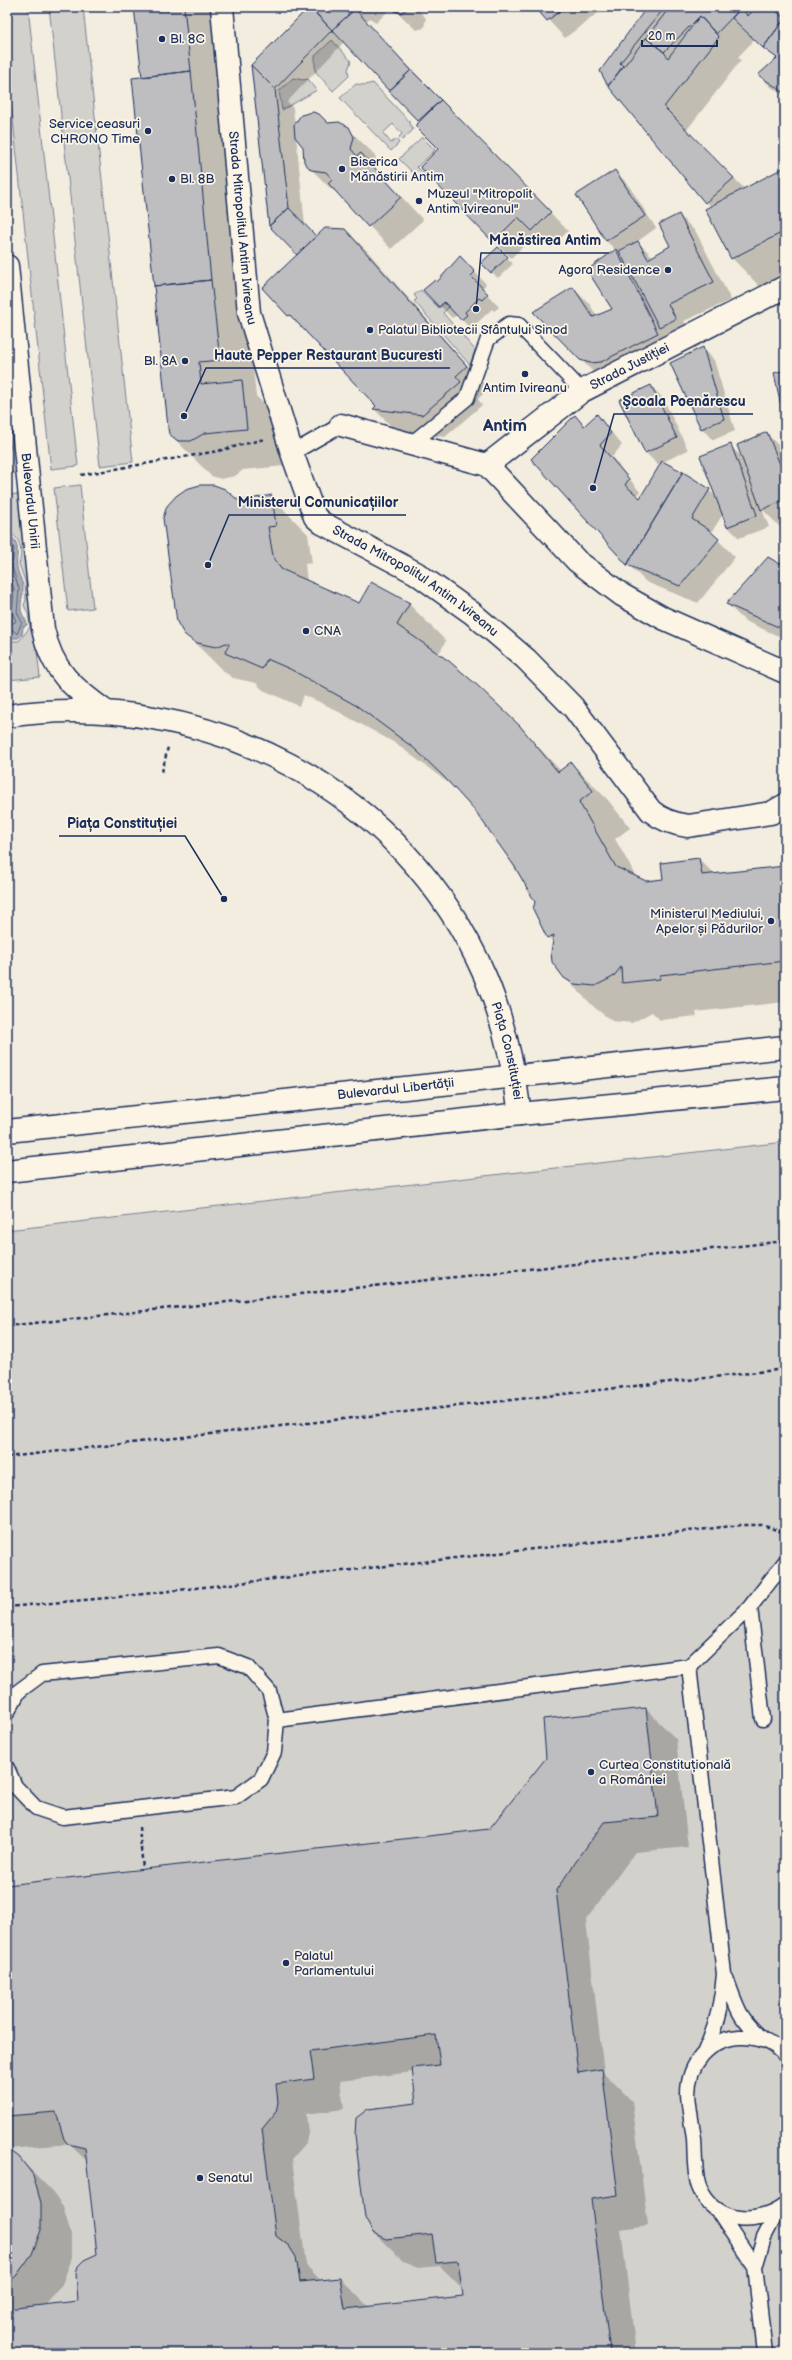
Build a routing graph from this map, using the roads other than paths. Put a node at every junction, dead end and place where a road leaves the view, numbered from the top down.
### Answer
1 (222, 7) edge
2 (7, 266) edge
3 (785, 287) edge
4 (582, 391) junction
5 (341, 425) joint
6 (410, 445) junction
7 (292, 453) junction
8 (487, 465) junction
9 (785, 672) edge
10 (105, 711) junction
11 (7, 716) edge
12 (785, 805) edge
13 (785, 1046) edge
14 (515, 1075) junction
15 (785, 1088) edge
16 (520, 1114) junction
17 (7, 1131) edge
18 (7, 1171) edge
19 (785, 1562) edge
20 (750, 1607) junction
21 (689, 1666) junction
22 (7, 1713) edge
23 (763, 1719) dead end
24 (277, 1720) junction
25 (7, 1768) edge
26 (724, 1974) junction
27 (763, 2039) junction
28 (705, 2051) junction
29 (785, 2055) edge
30 (781, 2208) edge
31 (719, 2213) junction
32 (755, 2267) junction
33 (765, 2353) edge

1 - 7 main road, Strada Mitropolitul Antim Ivireanu
2 - 10 main road, Bulevardul Unirii
3 - 4 main road, Strada Justiției
4 - 6 lane
4 - 8 main road, Strada Justiției
5 - 6 main road
5 - 7 lane
6 - 8 main road
7 - 12 main road, Strada Mitropolitul Antim Ivireanu
8 - 9 main road
10 - 11 main road, Piața Constituției
10 - 14 main road, Piața Constituției
13 - 14 main road, Bulevardul Libertății
14 - 16 main road, Piața Constituției
14 - 17 main road, Bulevardul Libertății
15 - 16 main road
16 - 18 main road
19 - 20 lane
20 - 21 lane
20 - 23 lane
21 - 24 lane
21 - 26 lane
22 - 24 lane
24 - 25 lane
26 - 27 lane
26 - 28 lane
27 - 28 lane
27 - 29 lane
28 - 31 lane
30 - 31 lane
30 - 32 lane
31 - 32 lane
32 - 33 lane

